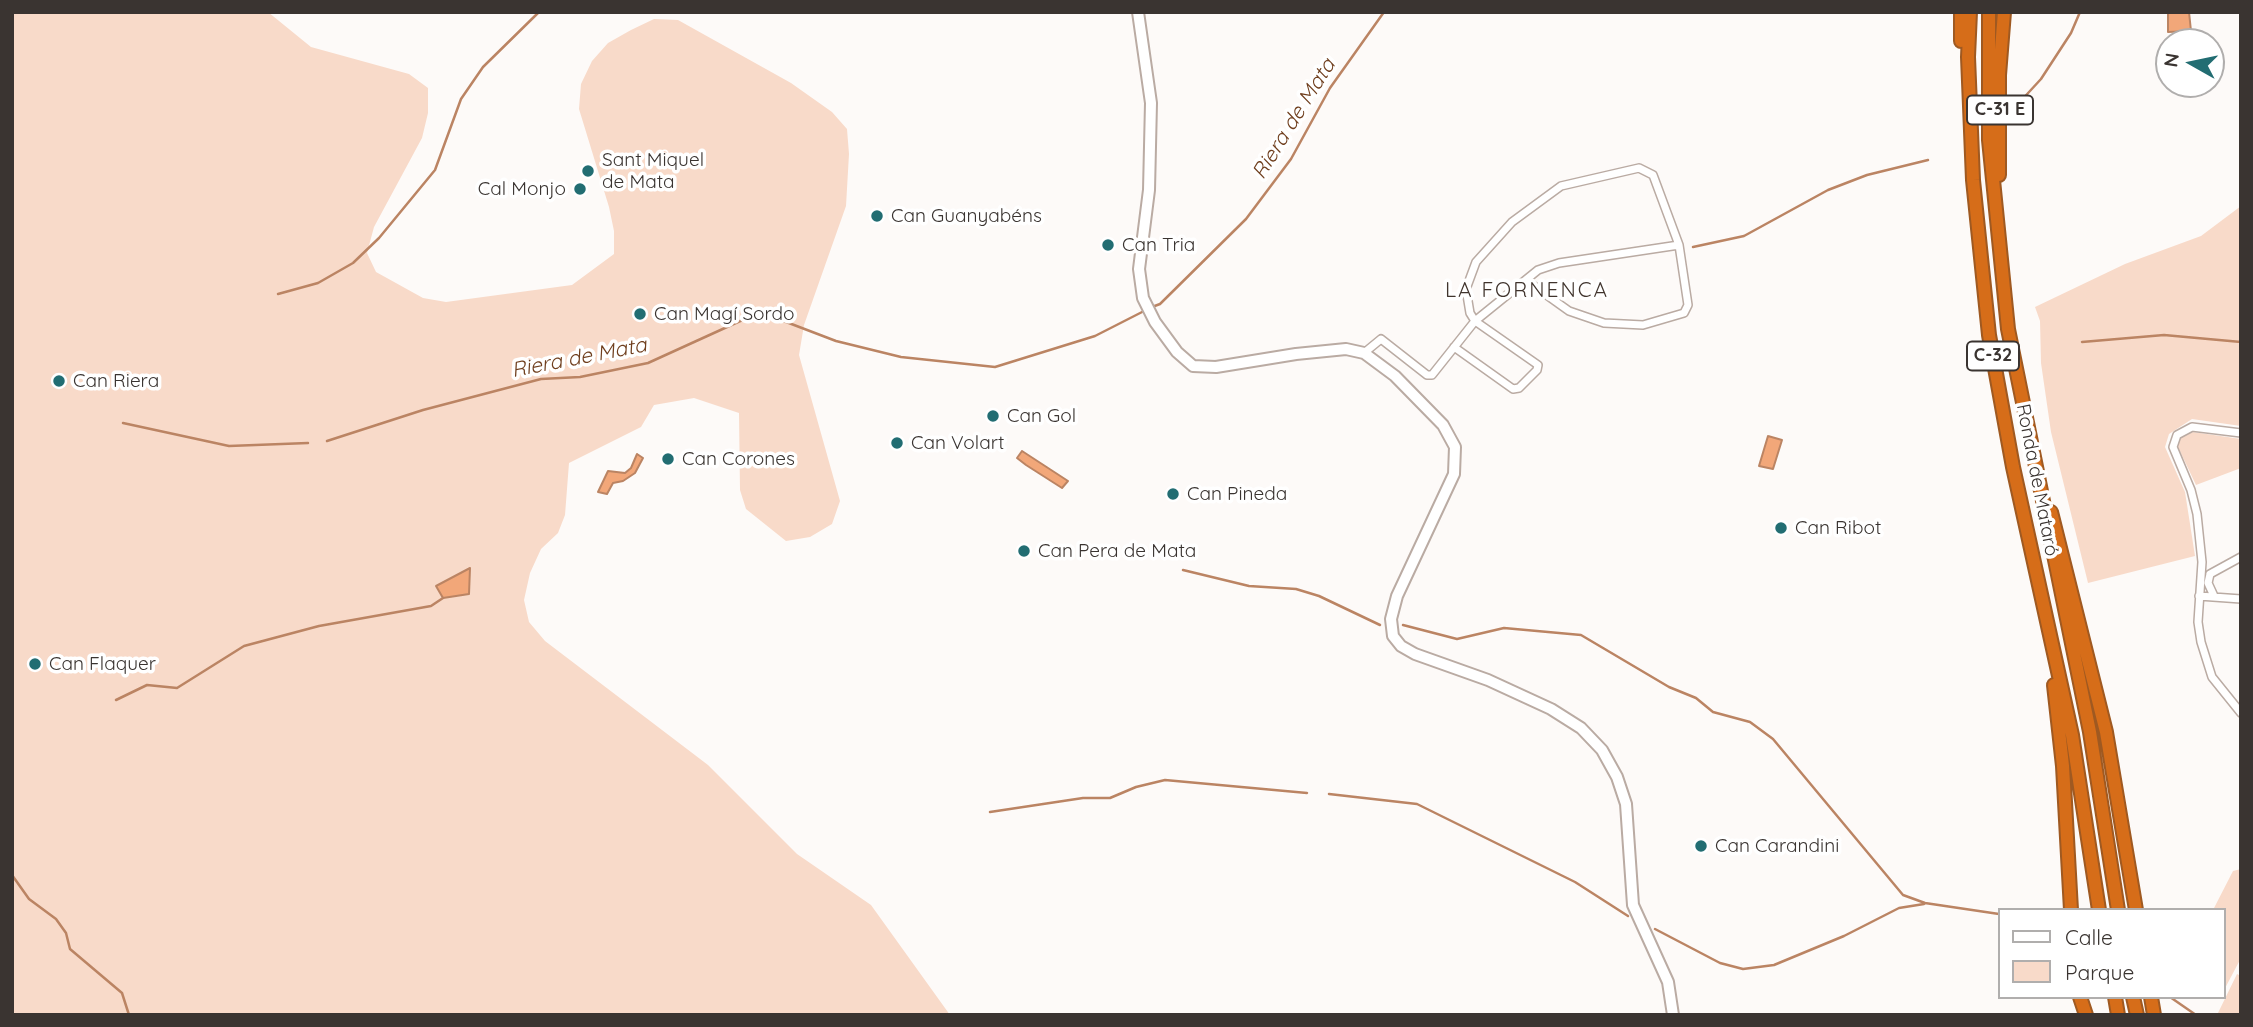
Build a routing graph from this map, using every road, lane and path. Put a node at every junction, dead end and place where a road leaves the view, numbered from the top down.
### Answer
1 (1138, 12) edge
2 (1961, 12) edge
3 (1970, 12) edge
4 (1989, 12) edge
5 (2004, 12) edge
6 (1968, 57) junction
7 (1994, 207) junction
8 (1679, 245) junction
9 (1527, 281) junction
10 (1475, 321) junction
11 (1454, 346) junction
12 (1364, 353) junction
13 (2241, 433) edge
14 (2034, 466) junction
15 (2241, 557) edge
16 (2202, 571) junction
17 (2210, 574) junction
18 (2199, 596) junction
19 (2214, 596) junction
20 (2241, 599) edge
21 (2052, 649) junction
22 (2241, 713) edge
23 (2071, 908) edge
24 (2099, 908) edge
25 (2118, 908) edge
26 (2136, 908) edge
27 (1673, 1015) edge

1 - 12 street
2 - 6 highway
3 - 6 highway, Ronda de Mataró / C-32
4 - 7 highway, Ronda de Mataró / C-32
5 - 7 highway, C-31 E
6 - 21 highway, Ronda de Mataró / C-32
7 - 14 highway, Ronda de Mataró / C-32
8 - 9 street
8 - 9 street
8 - 10 street
9 - 10 street
10 - 11 street
10 - 11 street
11 - 12 street
12 - 27 street
13 - 16 street
14 - 25 highway, Ronda de Mataró / C-32
14 - 26 highway
15 - 17 street
16 - 17 street
16 - 18 street
17 - 19 street
18 - 19 street
18 - 22 street
19 - 20 street
21 - 23 highway
21 - 24 highway, Ronda de Mataró / C-32

